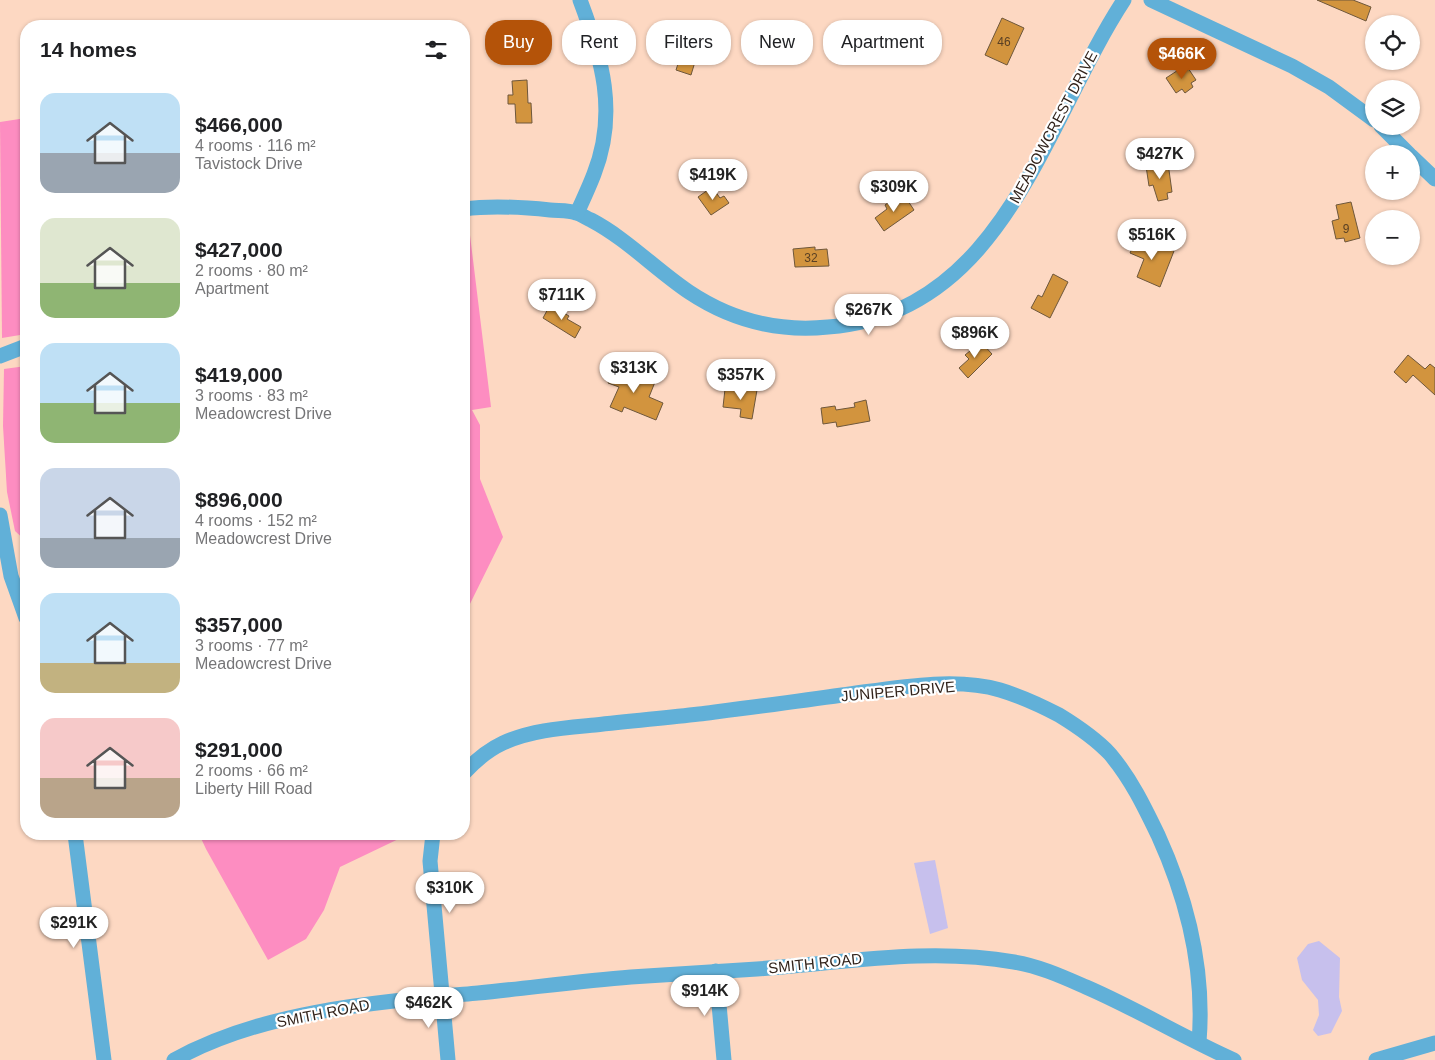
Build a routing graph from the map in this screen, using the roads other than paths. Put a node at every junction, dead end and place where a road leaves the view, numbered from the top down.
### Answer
1 (580, 0) edge
2 (1124, 0) edge
3 (1151, 0) edge
4 (1365, 113) edge
5 (1389, 135) edge
6 (1400, 145) edge
7 (1420, 165) edge
8 (1435, 179) edge
9 (470, 208) edge
10 (577, 213) junction
11 (20, 348) edge
12 (0, 356) edge
13 (0, 515) edge
14 (6, 573) edge
15 (20, 604) edge
16 (470, 767) edge
17 (76, 840) edge
18 (432, 840) edge
19 (716, 971) junction
20 (443, 994) junction
21 (1199, 1042) junction
22 (1435, 1043) edge
23 (1398, 1057) edge
24 (104, 1060) edge
25 (174, 1060) edge
26 (448, 1060) edge
27 (724, 1060) edge
28 (1234, 1060) edge
29 (1376, 1060) edge

1 - 10 street
2 - 10 street, MEADOWCREST DRIVE
3 - 4 street
5 - 6 street
7 - 8 street
9 - 10 street, MEADOWCREST DRIVE
11 - 12 street
13 - 14 street
14 - 15 street
16 - 21 street, JUNIPER DRIVE
17 - 24 street
18 - 20 street
19 - 20 street, SMITH ROAD
19 - 21 street, SMITH ROAD
19 - 27 street
20 - 25 street, SMITH ROAD
20 - 26 street
21 - 28 street, SMITH ROAD
22 - 23 street
23 - 29 street

